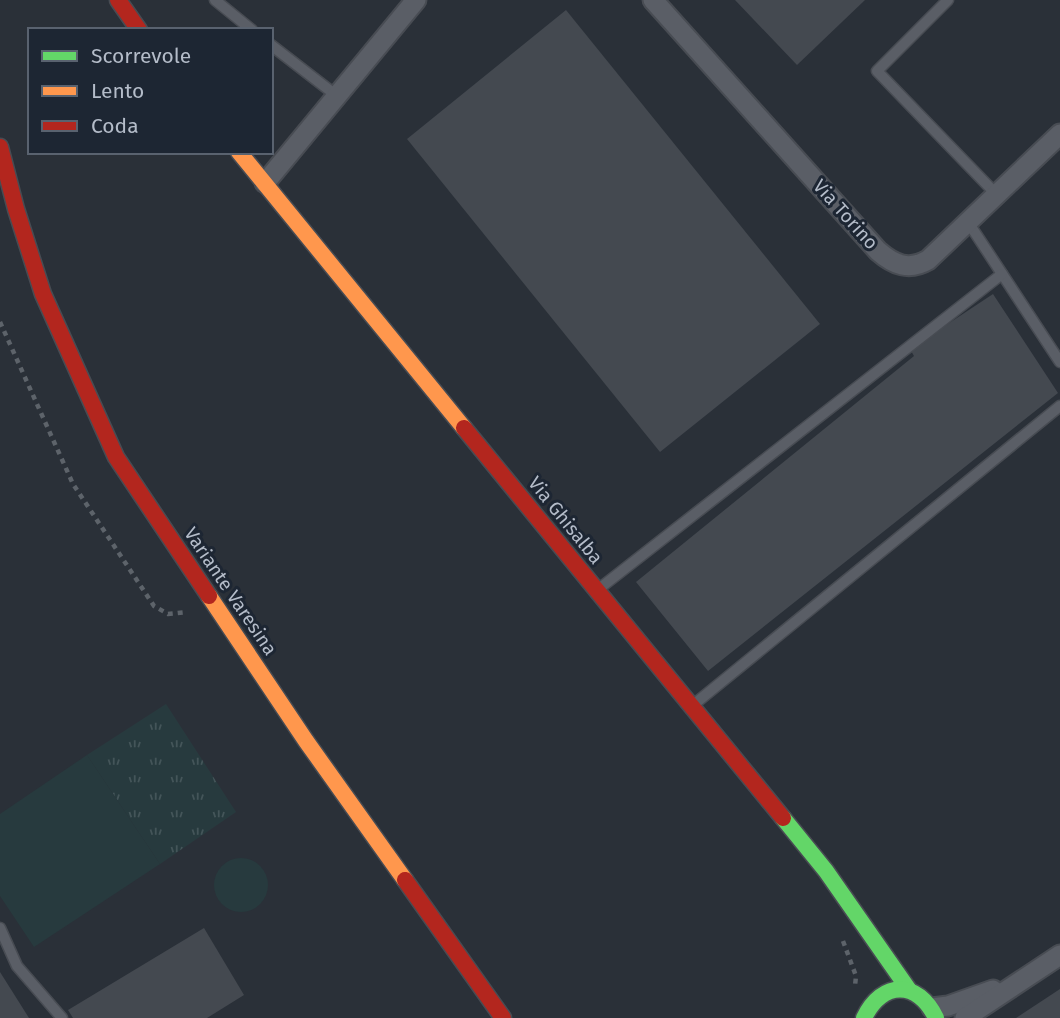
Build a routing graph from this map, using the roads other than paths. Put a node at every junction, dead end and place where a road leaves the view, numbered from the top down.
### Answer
1 (118, 0) edge
2 (215, 0) edge
3 (416, 0) edge
4 (653, 0) edge
5 (948, 0) edge
6 (138, 28) edge
7 (250, 28) edge
8 (273, 47) edge
9 (337, 96) junction
10 (1060, 134) edge
11 (0, 147) edge
12 (241, 154) edge
13 (265, 183) junction
14 (997, 195) junction
15 (968, 222) junction
16 (1002, 274) junction
17 (1060, 362) edge
18 (1060, 406) edge
19 (596, 591) junction
20 (692, 706) junction
21 (857, 918) junction
22 (0, 928) edge
23 (1060, 955) edge
24 (1033, 973) junction
25 (909, 990) junction
26 (872, 1002) junction
27 (934, 1013) edge
28 (62, 1018) edge
29 (503, 1018) edge
30 (864, 1018) edge
31 (965, 1018) edge

1 - 6 street
2 - 7 lane
3 - 9 street
4 - 15 street, Via Torino
5 - 14 lane
8 - 9 lane
9 - 13 street
10 - 14 street, Via Torino
11 - 29 street, Variante Varesina
12 - 13 street, Via Ghisalba
13 - 19 street, Via Ghisalba
14 - 15 street, Via Torino
15 - 16 lane
16 - 17 lane
16 - 19 lane
18 - 20 lane
19 - 20 street, Via Ghisalba
20 - 21 street, Via Ghisalba
21 - 25 street, Via Ghisalba
21 - 26 street, Via Ghisalba
22 - 28 lane
23 - 24 street
24 - 27 street
24 - 31 street
25 - 26 street
25 - 27 street, Via Ghisalba
26 - 30 street, Via Ghisalba

